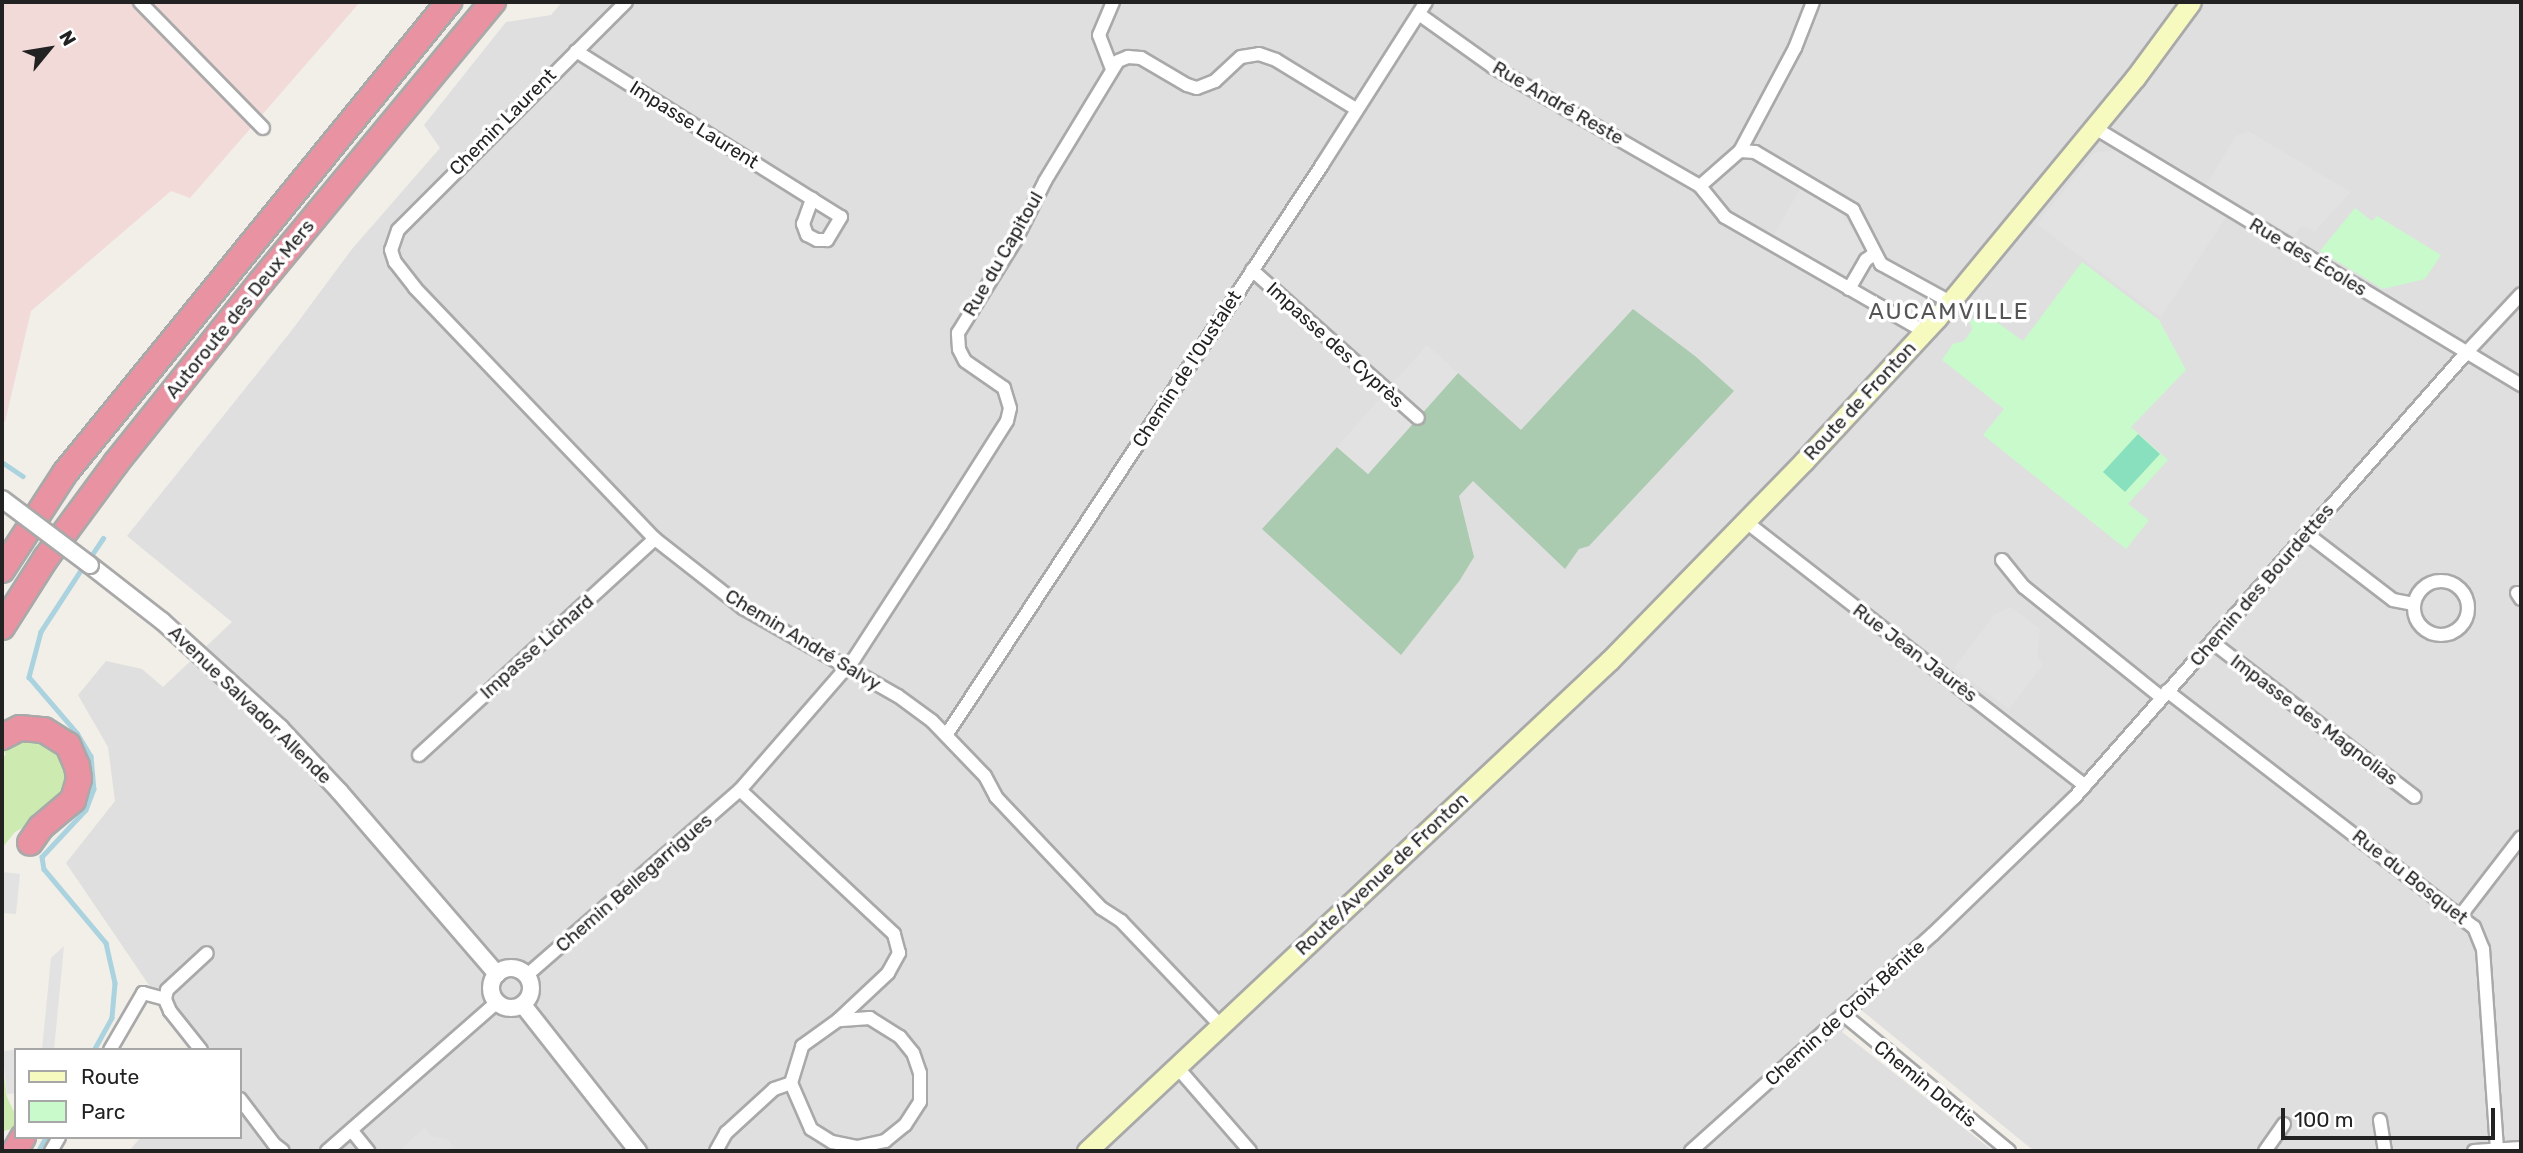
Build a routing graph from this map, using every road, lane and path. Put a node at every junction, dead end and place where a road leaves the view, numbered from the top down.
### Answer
1 (140, 2) edge
2 (449, 2) edge
3 (493, 2) edge
4 (626, 2) edge
5 (1113, 2) edge
6 (1426, 2) edge
7 (1813, 2) edge
8 (2191, 2) edge
9 (1419, 13) junction
10 (576, 51) junction
11 (1112, 69) junction
12 (1356, 110) junction
13 (263, 128) dead end
14 (2095, 128) junction
15 (1740, 150) junction
16 (1700, 186) junction
17 (812, 199) dead end
18 (391, 250) joint
19 (1875, 253) junction
20 (1252, 270) junction
21 (1850, 289) junction
22 (2521, 294) edge
23 (1950, 302) junction
24 (1926, 332) junction
25 (2467, 352) junction
26 (2521, 385) edge
27 (1418, 418) dead end
28 (65, 473) junction
29 (2, 499) edge
30 (1745, 521) junction
31 (2307, 534) junction
32 (656, 539) junction
33 (2, 545) edge
34 (2002, 560) dead end
35 (2, 570) edge
36 (1675, 594) joint
37 (2414, 604) junction
38 (2, 627) edge
39 (2212, 642) junction
40 (846, 668) junction
41 (2164, 695) junction
42 (947, 734) junction
43 (2, 737) edge
44 (419, 754) dead end
45 (2085, 786) junction
46 (740, 790) junction
47 (2415, 797) dead end
48 (2521, 837) edge
49 (30, 843) dead end
50 (1998, 872) joint
51 (2461, 915) junction
52 (206, 953) dead end
53 (497, 974) junction
54 (527, 975) junction
55 (165, 999) junction
56 (497, 1002) junction
57 (523, 1005) junction
58 (1843, 1014) junction
59 (838, 1020) junction
60 (1220, 1025) junction
61 (111, 1048) edge
62 (199, 1048) edge
63 (1177, 1067) junction
64 (791, 1083) junction
65 (242, 1102) edge
66 (2380, 1120) dead end
67 (2284, 1124) dead end
68 (352, 1131) junction
69 (2521, 1148) edge
70 (2497, 1149) junction
71 (283, 1151) edge
72 (327, 1151) edge
73 (369, 1151) edge
74 (638, 1151) edge
75 (716, 1151) edge
76 (1087, 1151) edge
77 (1250, 1151) edge
78 (1690, 1151) edge
79 (2009, 1151) edge
80 (2265, 1151) edge
81 (2385, 1151) edge
82 (2474, 1151) edge

1 - 13 street
2 - 28 highway, Autoroute des Deux Mers
3 - 38 highway, Autoroute des Deux Mers
4 - 10 street, Chemin Laurent
5 - 11 street
6 - 9 street, Chemin de l'Oustalet
7 - 15 street
8 - 14 main road, Route de Fronton
9 - 12 street, Chemin de l'Oustalet
9 - 16 street, Rue André Reste
10 - 17 street, Impasse Laurent
10 - 18 street, Chemin Laurent
11 - 12 street
11 - 40 street, Rue du Capitoul
12 - 20 street, Chemin de l'Oustalet
14 - 23 main road, Route de Fronton
14 - 25 street, Rue des Écoles
15 - 16 street
15 - 19 street
16 - 21 street
18 - 32 street, Chemin André Salvy
19 - 21 street
19 - 23 street
20 - 27 street, Impasse des Cyprès
20 - 42 street, Chemin de l'Oustalet
21 - 24 street
22 - 25 street, Chemin des Bourdettes
23 - 24 main road, Route de Fronton
24 - 30 main road, Route de Fronton
25 - 26 street, Rue des Écoles
25 - 31 street, Chemin des Bourdettes
28 - 33 highway
28 - 35 highway, Autoroute des Deux Mers
29 - 53 street, Avenue Salvador Allende, bridge
30 - 36 main road, Route de Fronton
30 - 45 street, Rue Jean Jaurès
31 - 37 street
31 - 39 street, Chemin des Bourdettes
32 - 40 street, Chemin André Salvy
32 - 44 street, Impasse Lichard
34 - 41 street, Rue du Bosquet
36 - 60 main road, Route/Avenue de Fronton
37 - 37 street
39 - 41 street, Chemin des Bourdettes
39 - 47 street, Impasse des Magnolias
40 - 42 street, Chemin André Salvy
40 - 46 street, Chemin Bellegarrigues
41 - 45 street, Chemin des Bourdettes
41 - 51 street, Rue du Bosquet
42 - 60 street, Chemin André Salvy
43 - 49 highway
45 - 50 street, Chemin des Bourdettes
46 - 54 street, Chemin Bellegarrigues
46 - 59 street
48 - 51 street
50 - 58 street, Chemin de Croix Bénite
51 - 70 street, Rue du Bosquet
52 - 55 street
53 - 54 street
53 - 56 street
54 - 57 street
55 - 61 street
55 - 62 street
56 - 57 street
56 - 68 street
57 - 74 street
58 - 78 street, Chemin de Croix Bénite
58 - 79 street, Chemin Dortis
59 - 64 street
59 - 64 street
60 - 63 main road, Route/Avenue de Fronton
63 - 76 main road, Route/Avenue de Fronton
63 - 77 street
64 - 75 street
65 - 71 street
66 - 81 street
67 - 80 street
68 - 72 street
68 - 73 street
69 - 70 street
70 - 82 street

